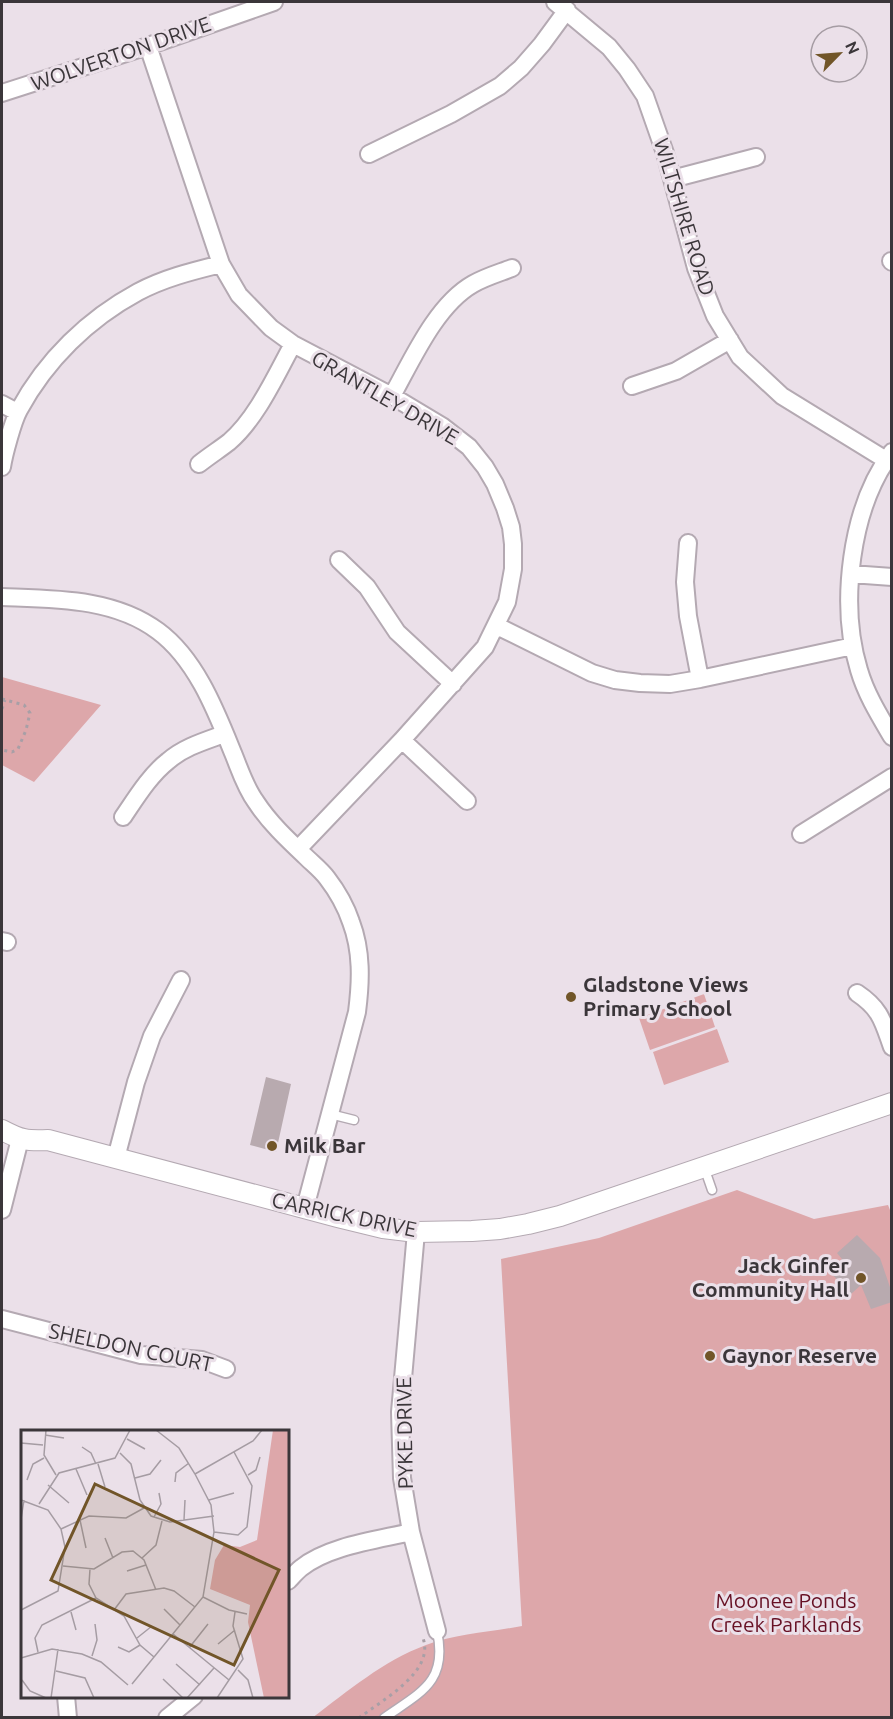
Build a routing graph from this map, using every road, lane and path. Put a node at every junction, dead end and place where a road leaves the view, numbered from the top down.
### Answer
1 (274, 2) edge
2 (561, 6) edge
3 (148, 46) junction
4 (2, 93) edge
5 (369, 154) dead end
6 (756, 157) dead end
7 (672, 179) junction
8 (221, 264) junction
9 (512, 268) dead end
10 (730, 340) junction
11 (293, 344) junction
12 (632, 386) dead end
13 (392, 396) junction
14 (2, 404) edge
15 (17, 412) junction
16 (889, 456) edge
17 (199, 464) dead end
18 (2, 467) edge
19 (688, 543) dead end
20 (339, 560) dead end
21 (851, 574) junction
22 (891, 577) edge
23 (2, 597) edge
24 (497, 626) junction
25 (853, 646) junction
26 (700, 679) junction
27 (453, 684) junction
28 (3, 699) edge
29 (2, 709) edge
30 (224, 734) junction
31 (891, 737) edge
32 (402, 740) junction
33 (2, 750) edge
34 (891, 777) edge
35 (467, 801) dead end
36 (123, 817) dead end
37 (801, 834) dead end
38 (298, 849) junction
39 (181, 980) dead end
40 (858, 993) dead end
41 (891, 1047) edge
42 (891, 1103) edge
43 (330, 1114) junction
44 (354, 1120) dead end
45 (2, 1130) edge
46 (20, 1139) junction
47 (116, 1158) junction
48 (704, 1167) junction
49 (712, 1190) dead end
50 (305, 1208) junction
51 (2, 1210) edge
52 (416, 1232) junction
53 (2, 1319) edge
54 (226, 1369) dead end
55 (411, 1532) junction
56 (290, 1579) edge
57 (437, 1631) junction
58 (66, 1698) edge
59 (193, 1698) edge
60 (68, 1718) edge
61 (168, 1718) edge
62 (359, 1718) edge
63 (384, 1718) edge

1 - 3 street, WOLVERTON DRIVE
2 - 5 street
2 - 7 street, WILTSHIRE ROAD
3 - 4 street, WOLVERTON DRIVE
3 - 8 street, GRANTLEY DRIVE
6 - 7 street
7 - 10 street, WILTSHIRE ROAD
8 - 11 street, GRANTLEY DRIVE
8 - 15 street
9 - 13 street
10 - 12 street
10 - 16 street, WILTSHIRE ROAD
11 - 13 street, GRANTLEY DRIVE
11 - 17 street
13 - 24 street, GRANTLEY DRIVE
14 - 15 street
15 - 18 street
16 - 21 street
19 - 26 street
20 - 27 street
21 - 22 street
21 - 25 street
23 - 30 street
24 - 26 street
24 - 27 street, GRANTLEY DRIVE
25 - 26 street
25 - 31 street
27 - 32 street, GRANTLEY DRIVE
28 - 29 path
28 - 33 path
30 - 36 street
30 - 38 street
32 - 35 street
32 - 38 street, GRANTLEY DRIVE
34 - 37 street
38 - 43 street
39 - 47 street
40 - 41 street
42 - 48 street, CARRICK DRIVE
43 - 44 lane
43 - 50 street
45 - 46 street, CARRICK DRIVE
46 - 47 street, CARRICK DRIVE
46 - 51 street
47 - 50 street, CARRICK DRIVE
48 - 49 lane
48 - 52 street, CARRICK DRIVE
50 - 52 street, CARRICK DRIVE
52 - 55 street, PYKE DRIVE
53 - 54 street, SHELDON COURT
55 - 56 street
55 - 57 street, PYKE DRIVE
57 - 62 path
57 - 63 lane
58 - 60 street
59 - 61 street

